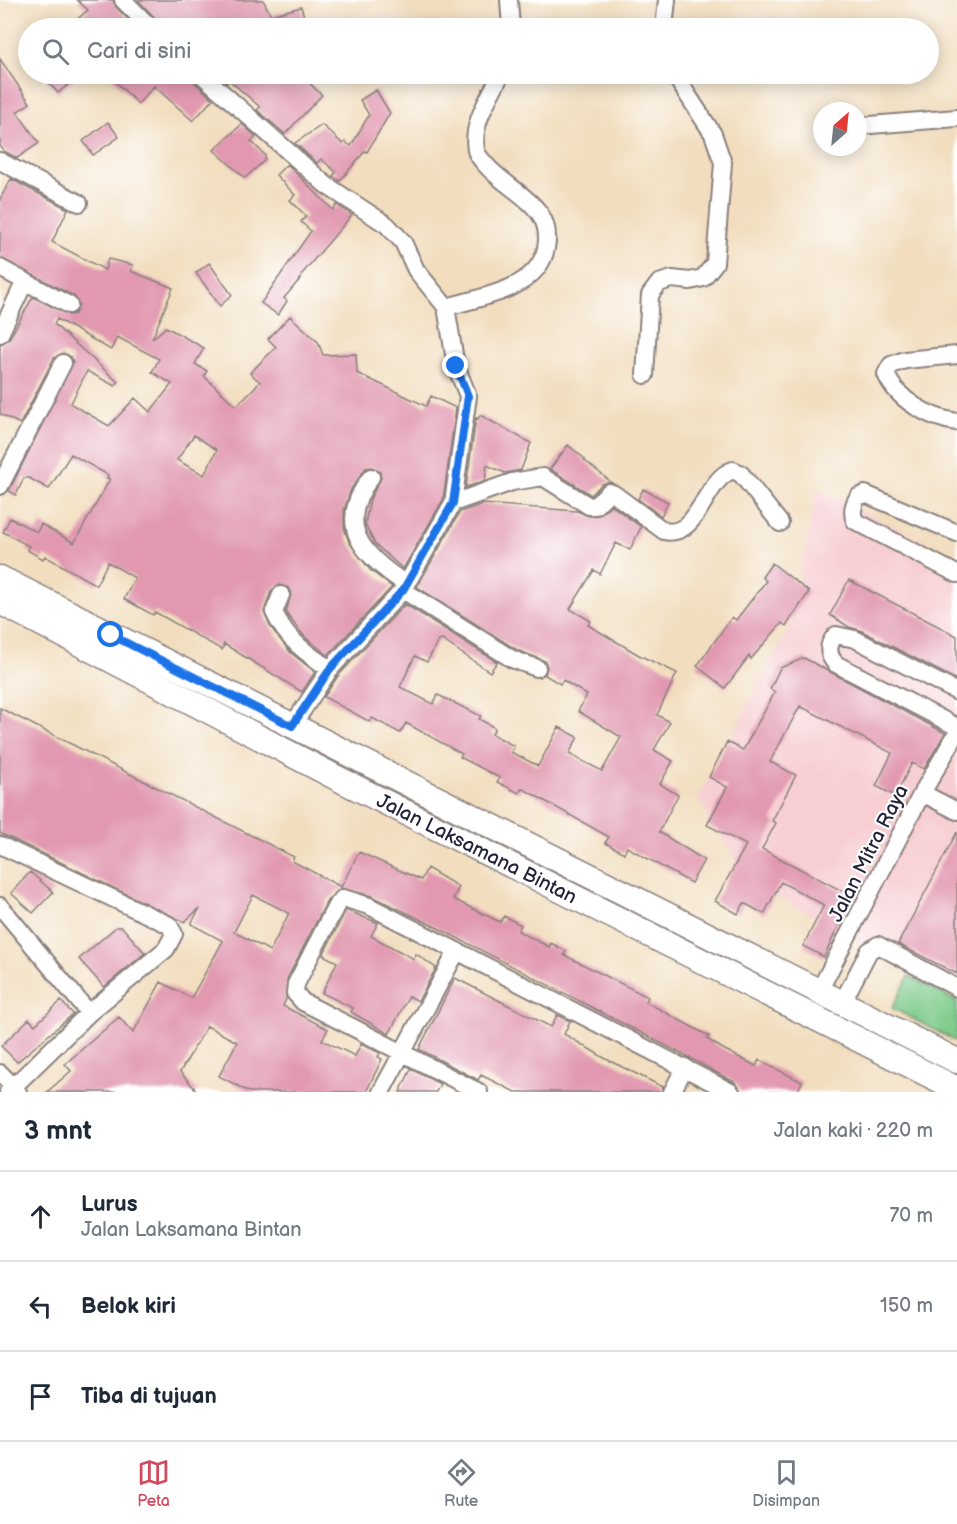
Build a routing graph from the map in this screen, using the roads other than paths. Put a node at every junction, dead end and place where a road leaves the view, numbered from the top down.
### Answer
1 (123, 0) edge
2 (509, 0) edge
3 (667, 0) edge
4 (141, 18) edge
5 (510, 18) edge
6 (665, 18) edge
7 (212, 84) edge
8 (496, 84) edge
9 (680, 84) edge
10 (957, 118) edge
11 (867, 125) edge
12 (0, 161) edge
13 (79, 203) dead end
14 (0, 268) edge
15 (25, 281) junction
16 (69, 305) dead end
17 (446, 308) junction
18 (0, 334) edge
19 (957, 355) edge
20 (63, 363) dead end
21 (645, 375) dead end
22 (957, 422) edge
23 (371, 477) dead end
24 (0, 486) edge
25 (453, 503) junction
26 (780, 523) dead end
27 (957, 533) edge
28 (957, 574) edge
29 (0, 578) edge
30 (405, 587) junction
31 (281, 595) dead end
32 (0, 602) edge
33 (106, 645) junction
34 (537, 668) dead end
35 (330, 669) junction
36 (957, 692) edge
37 (292, 726) junction
38 (957, 727) edge
39 (957, 733) edge
40 (922, 793) junction
41 (957, 811) edge
42 (0, 845) edge
43 (0, 906) edge
44 (683, 924) junction
45 (671, 945) junction
46 (457, 951) junction
47 (957, 988) edge
48 (818, 993) junction
49 (842, 1003) junction
50 (88, 1013) junction
51 (403, 1053) junction
52 (957, 1061) edge
53 (685, 1067) junction
54 (0, 1073) edge
55 (957, 1089) edge
56 (13, 1090) edge
57 (381, 1092) edge
58 (479, 1092) edge
59 (672, 1092) edge
60 (731, 1092) edge

1 - 4 street
2 - 5 street
3 - 6 street
7 - 17 street
8 - 17 street
9 - 21 street
10 - 11 street
12 - 13 street
14 - 15 street
15 - 16 street
15 - 18 street
17 - 25 street
19 - 22 street
20 - 24 street
23 - 30 street
25 - 26 street
25 - 30 street
27 - 28 street
29 - 33 main road, Jalan Laksamana Bintan
30 - 34 street
30 - 35 street
31 - 35 street
32 - 33 main road, Jalan Laksamana Bintan
33 - 37 main road, Jalan Laksamana Bintan
33 - 45 main road, Jalan Laksamana Bintan
35 - 37 street
36 - 38 street
37 - 44 main road, Jalan Laksamana Bintan
39 - 40 street, Jalan Mitra Raya
40 - 41 street
40 - 48 street, Jalan Mitra Raya
42 - 50 street
43 - 50 street
44 - 45 main road
44 - 48 main road, Jalan Laksamana Bintan
45 - 55 main road, Jalan Laksamana Bintan
46 - 51 street
46 - 51 street
46 - 53 street
47 - 49 street
48 - 49 main road, Jalan Laksamana Bintan
49 - 52 main road, Jalan Laksamana Bintan
50 - 56 street
51 - 57 street
51 - 58 street
53 - 59 street
53 - 60 street
54 - 56 street

